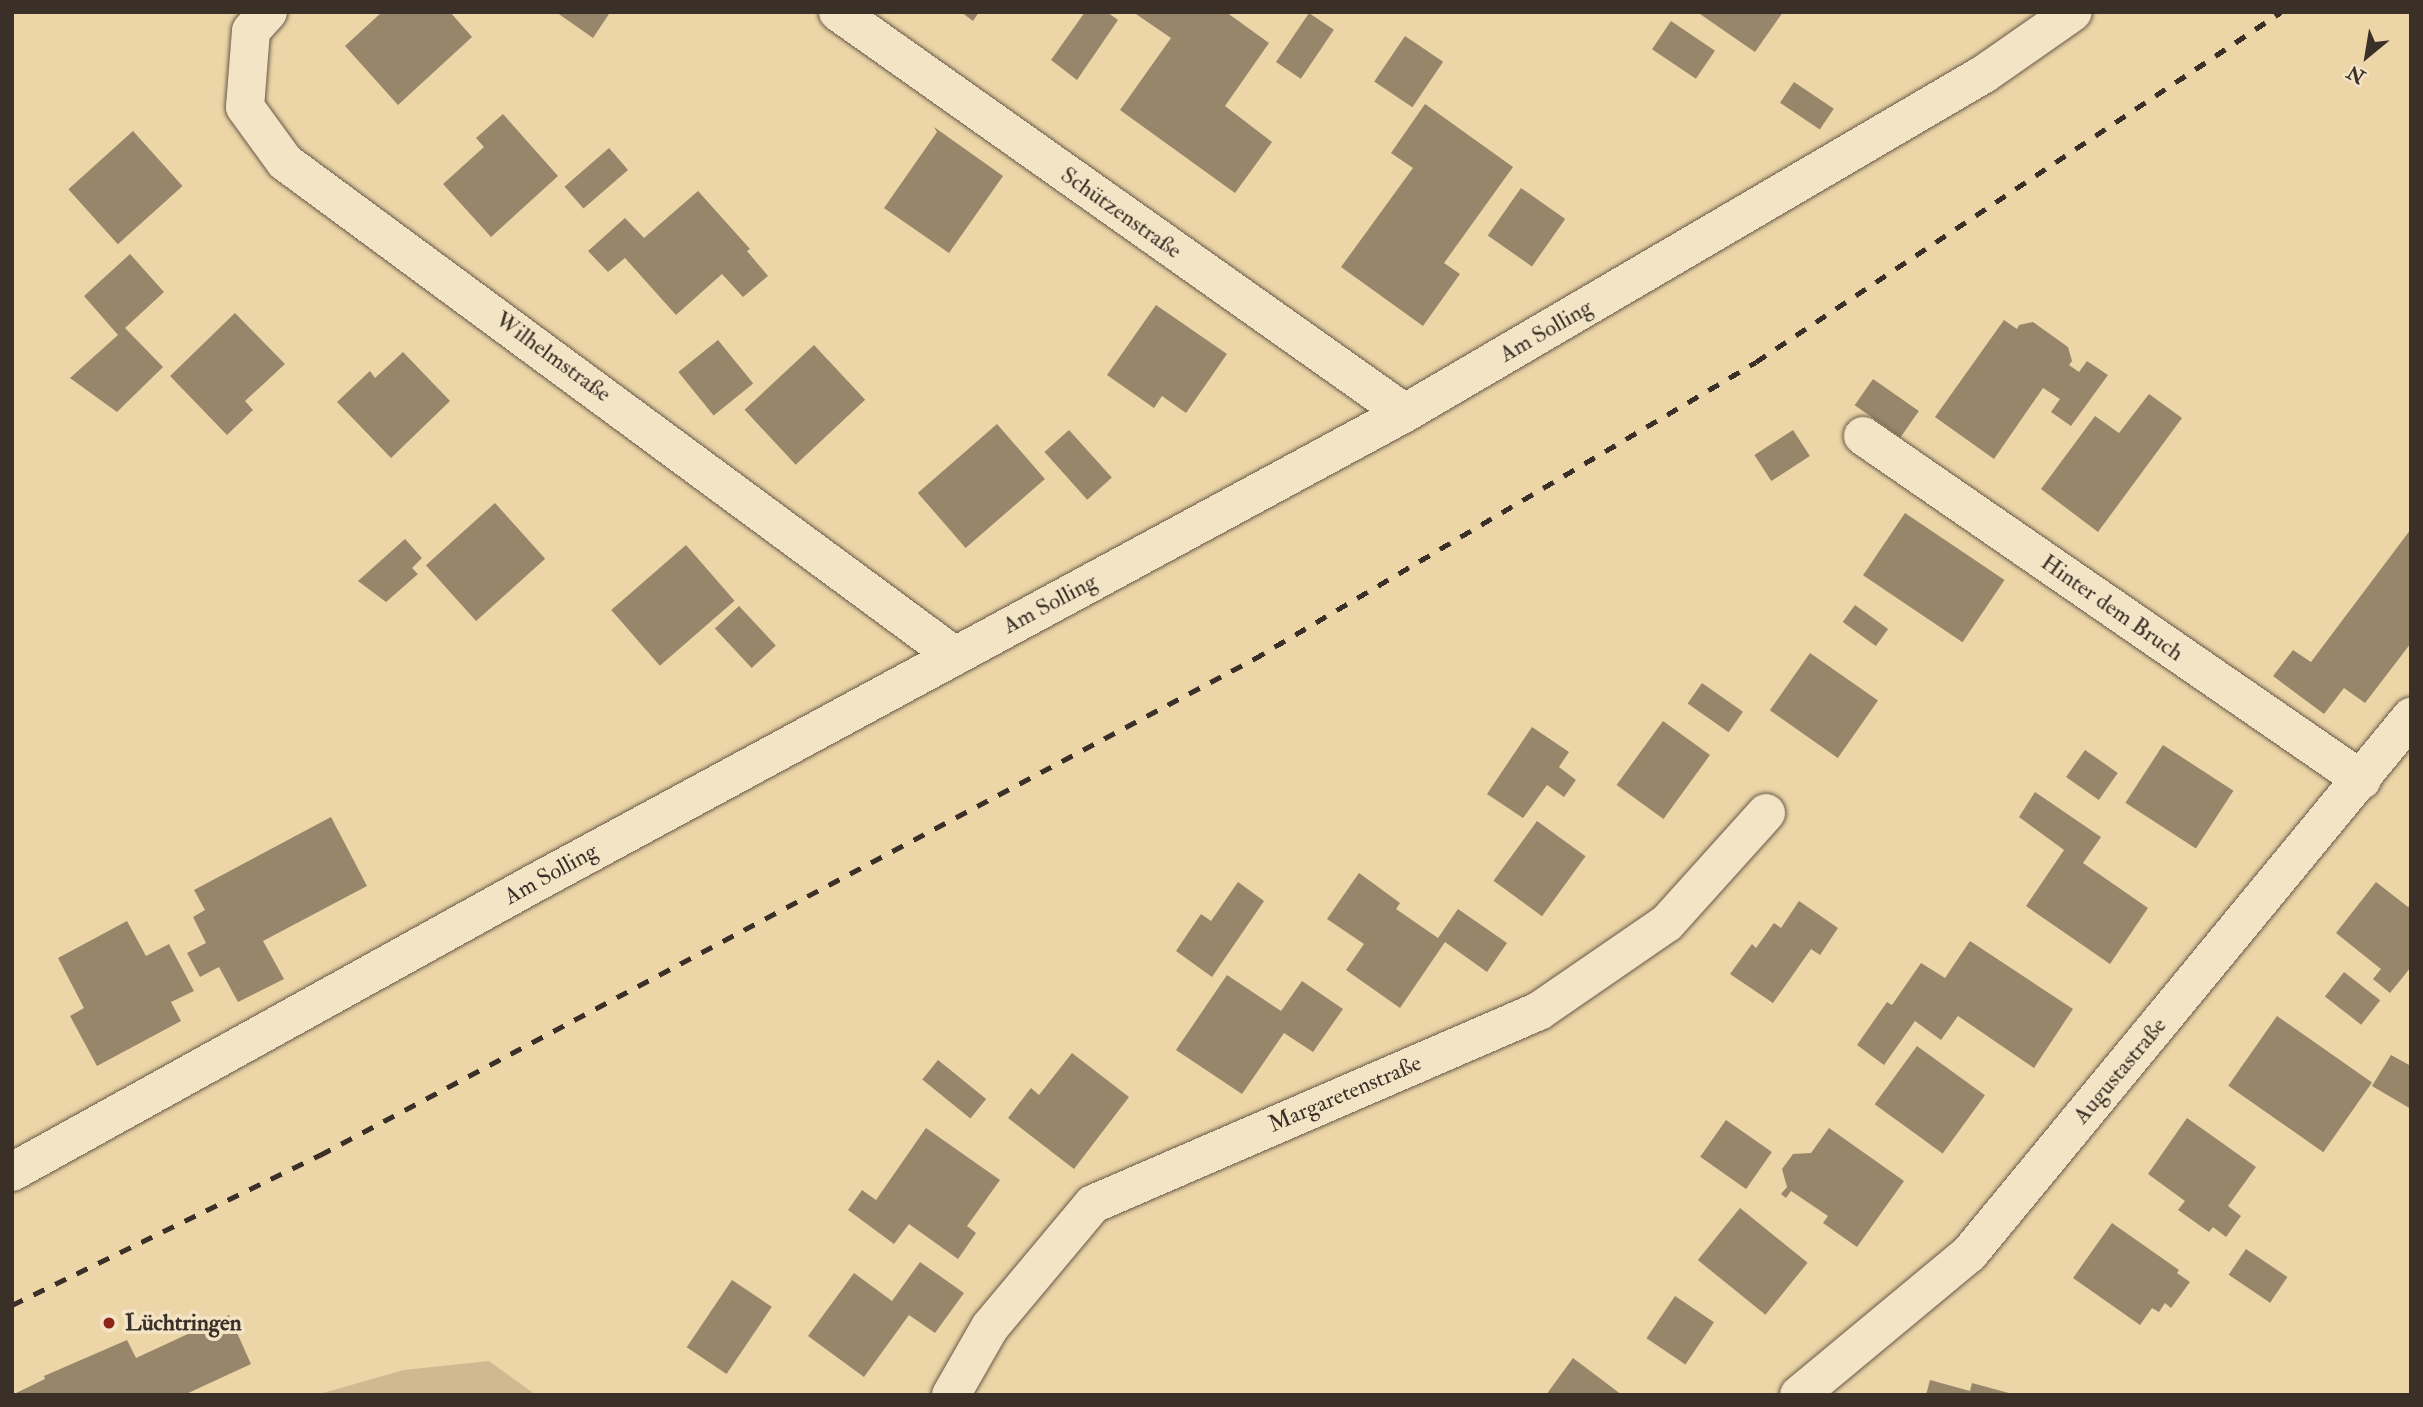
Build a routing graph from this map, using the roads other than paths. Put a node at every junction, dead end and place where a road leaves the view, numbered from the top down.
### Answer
1 (268, 12) edge
2 (838, 12) edge
3 (2073, 12) edge
4 (1405, 413) junction
5 (1863, 436) dead end
6 (955, 656) junction
7 (2411, 717) edge
8 (2362, 780) junction
9 (1766, 813) dead end
10 (12, 1172) edge
11 (951, 1395) edge
12 (1799, 1395) edge

1 - 6 street, Wilhelmstraße
2 - 4 street, Schützenstraße
3 - 4 street, Am Solling
4 - 6 street, Am Solling
5 - 8 street, Hinter dem Bruch
6 - 10 street, Am Solling
7 - 8 street, Augustastraße
8 - 12 street, Augustastraße
9 - 11 street, Margaretenstraße

